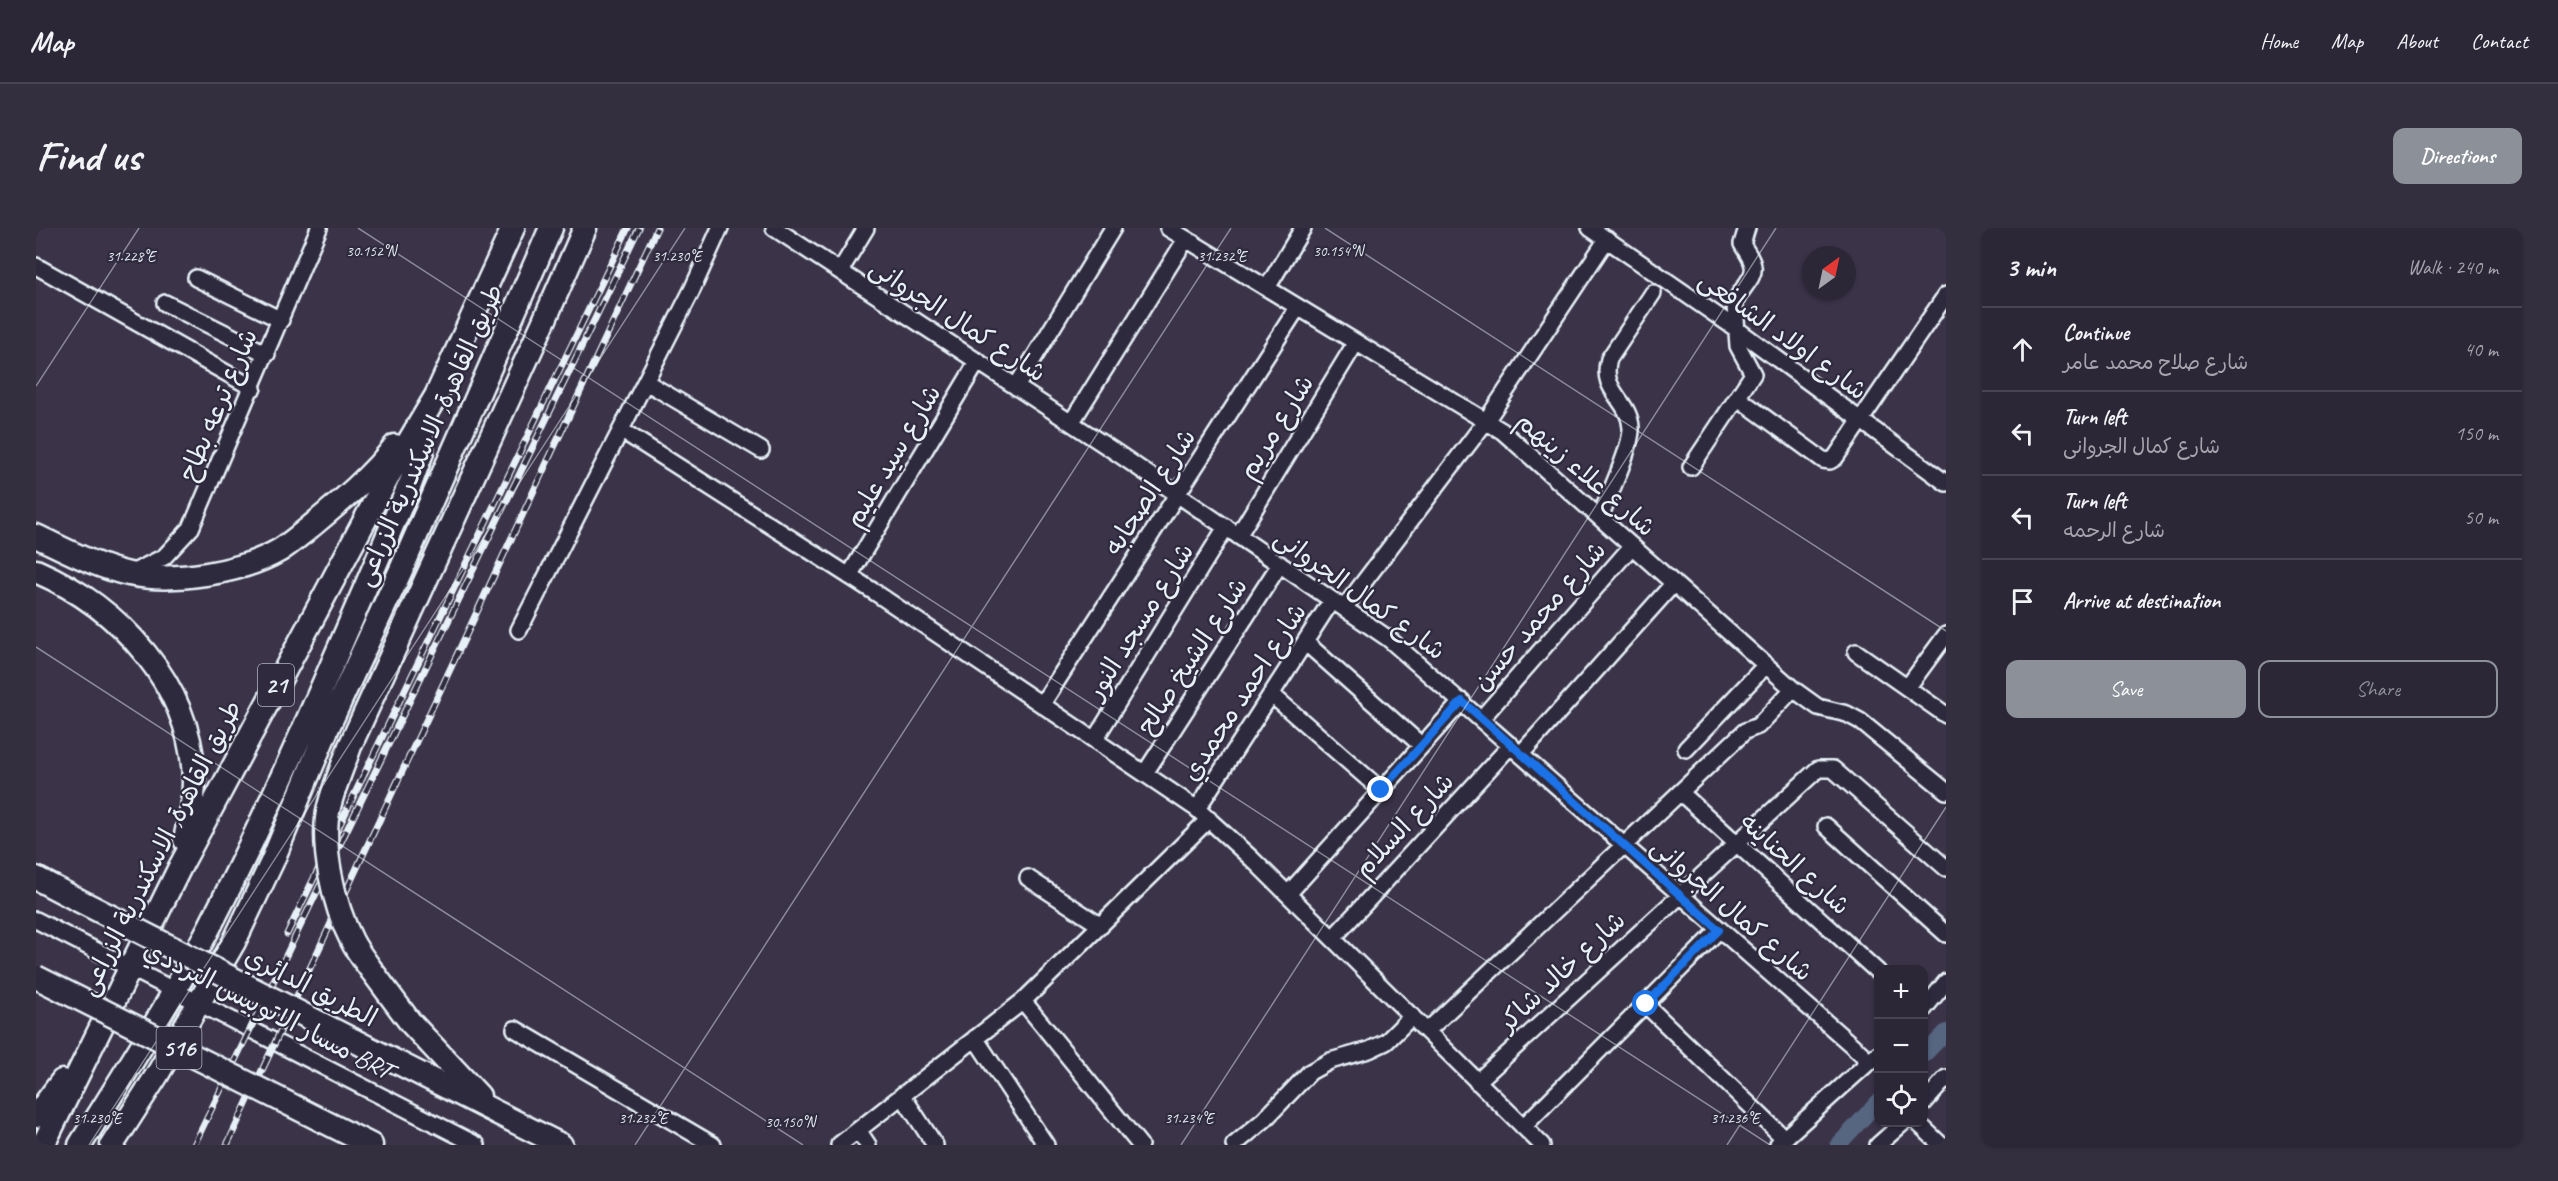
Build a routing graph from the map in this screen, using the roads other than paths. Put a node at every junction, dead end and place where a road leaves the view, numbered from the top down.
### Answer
1 (301, 228) edge
2 (513, 228) edge
3 (551, 228) edge
4 (585, 228) edge
5 (720, 228) edge
6 (774, 228) edge
7 (867, 228) edge
8 (1113, 228) edge
9 (1303, 228) edge
10 (1590, 228) edge
11 (1747, 228) edge
12 (318, 232) edge
13 (1175, 232) edge
14 (1607, 239) junction
15 (36, 266) edge
16 (840, 271) junction
17 (196, 278) dead end
18 (1267, 288) junction
19 (1653, 293) dead end
20 (1946, 295) edge
21 (165, 303) dead end
22 (1298, 307) junction
23 (281, 320) junction
24 (1738, 330) junction
25 (1355, 344) junction
26 (267, 354) junction
27 (978, 361) junction
28 (646, 382) junction
29 (1016, 387) junction
30 (253, 388) junction
31 (436, 396) junction
32 (1738, 398) junction
33 (422, 420) junction
34 (1486, 421) junction
35 (1862, 421) junction
36 (1071, 423) junction
37 (621, 430) junction
38 (760, 450) dead end
39 (1691, 467) dead end
40 (1946, 483) edge
41 (1177, 495) junction
42 (1600, 517) junction
43 (1232, 532) junction
44 (36, 536) edge
45 (1632, 546) junction
46 (1280, 564) junction
47 (36, 571) edge
48 (129, 574) junction
49 (849, 576) junction
50 (1674, 583) junction
51 (1338, 604) junction
52 (519, 630) dead end
53 (1946, 635) edge
54 (1305, 642) junction
55 (1856, 652) dead end
56 (1766, 665) junction
57 (1907, 688) junction
58 (1793, 689) junction
59 (1271, 694) junction
60 (1462, 701) junction
61 (1042, 704) junction
62 (1946, 715) edge
63 (1481, 718) junction
64 (1095, 739) junction
65 (1421, 745) junction
66 (1516, 749) junction
67 (1686, 749) dead end
68 (1145, 773) junction
69 (1381, 790) junction
70 (1946, 791) edge
71 (1680, 792) junction
72 (1203, 814) junction
73 (1826, 826) dead end
74 (1737, 844) junction
75 (1623, 846) junction
76 (180, 867) junction
77 (1946, 868) edge
78 (36, 878) edge
79 (1028, 878) dead end
80 (1288, 894) junction
81 (1680, 896) junction
82 (36, 920) edge
83 (1101, 926) junction
84 (1719, 930) junction
85 (1946, 934) edge
86 (1333, 938) junction
87 (1874, 968) edge
88 (36, 977) edge
89 (1946, 982) edge
90 (1023, 1001) junction
91 (1928, 1003) edge
92 (1646, 1004) junction
93 (1412, 1016) junction
94 (515, 1029) dead end
95 (1427, 1031) junction
96 (95, 1037) junction
97 (975, 1038) junction
98 (1874, 1057) edge
99 (1874, 1059) edge
100 (1946, 1078) edge
101 (1478, 1082) junction
102 (902, 1095) junction
103 (1928, 1098) edge
104 (495, 1111) junction
105 (36, 1116) edge
106 (1524, 1127) junction
107 (1898, 1127) edge
108 (1922, 1127) edge
109 (858, 1130) junction
110 (1781, 1142) edge
111 (43, 1145) edge
112 (80, 1145) edge
113 (112, 1145) edge
114 (370, 1145) edge
115 (477, 1145) edge
116 (561, 1145) edge
117 (713, 1145) edge
118 (839, 1145) edge
119 (868, 1145) edge
120 (935, 1145) edge
121 (1046, 1145) edge
122 (1140, 1145) edge
123 (1234, 1145) edge
124 (1542, 1145) edge
125 (1878, 1145) edge
126 (1941, 1145) edge

1 - 12 street
2 - 31 highway, طريق القاهرة, الاسكندرية الزراعى / 21
3 - 113 highway, طريق القاهرة, الاسكندرية الزراعى
4 - 104 highway, bridge
5 - 28 street
6 - 16 street, شارع كمال الجروانى
7 - 16 street
8 - 29 street
9 - 18 street
10 - 14 street, شارع اولاد الشافعى
11 - 24 street
12 - 23 street, شارع ترعه بطاح
13 - 18 street, شارع علاء زينهم
13 - 36 street
14 - 24 street, شارع اولاد الشافعى
14 - 34 street, شارع احمد محمدي
15 - 30 street
16 - 27 street, شارع كمال الجروانى
17 - 23 street
18 - 22 street, شارع علاء زينهم
19 - 42 street
20 - 35 street
21 - 26 street
22 - 25 street, شارع علاء زينهم
22 - 41 street, شارع الصحابه
23 - 26 street, شارع ترعه بطاح
24 - 32 street
24 - 35 street, شارع اولاد الشافعى
25 - 34 street, شارع علاء زينهم
25 - 43 street, شارع مريم
26 - 30 street, شارع ترعه بطاح
27 - 29 street, شارع كمال الجروانى
27 - 49 street, شارع سيد عليم
28 - 37 street
28 - 38 street
29 - 36 street, شارع كمال الجروانى
30 - 48 street, شارع ترعه بطاح
31 - 33 highway, طريق القاهرة, الاسكندرية الزراعى / 21
31 - 48 highway
32 - 35 street
32 - 39 street
33 - 76 highway, طريق القاهرة, الاسكندرية الزراعى / 21
33 - 112 highway
34 - 42 street, شارع علاء زينهم
34 - 51 street, شارع احمد محمدي
35 - 40 street, شارع اولاد الشافعى
36 - 41 street, شارع كمال الجروانى
37 - 49 street
37 - 52 street
41 - 43 street, شارع كمال الجروانى
41 - 61 street, شارع الصحابه
42 - 45 street, شارع علاء زينهم
43 - 46 street, شارع كمال الجروانى
43 - 64 street, شارع مسجد النور
44 - 48 highway
45 - 50 street, شارع علاء زينهم
45 - 63 street, شارع محمد حسن
46 - 51 street, شارع كمال الجروانى
46 - 68 street, شارع الشيخ صالح
47 - 76 highway
49 - 61 street
50 - 56 street, شارع علاء زينهم
50 - 66 street, شارع السلام
51 - 54 street, شارع احمد محمدي
51 - 60 street, شارع كمال الجروانى
53 - 57 street
54 - 59 street, شارع احمد محمدي
54 - 65 street
55 - 57 street
56 - 58 street, شارع علاء زينهم
56 - 67 street
57 - 62 street
58 - 70 street, شارع علاء زينهم
58 - 71 street
59 - 69 street
59 - 72 street, شارع احمد محمدي
60 - 63 street, شارع كمال الجروانى
60 - 65 street
61 - 64 street
63 - 66 street, شارع كمال الجروانى
64 - 68 street
65 - 69 street
66 - 75 street, شارع كمال الجروانى
66 - 86 street, شارع السلام
68 - 72 street
69 - 80 street
71 - 74 street, شارع الحناينه
71 - 75 street
72 - 80 street
72 - 83 street, شارع احمد محمدي
73 - 85 street
74 - 77 street, شارع خالد شاكر
74 - 81 street, شارع خالد شاكر
74 - 87 street, شارع الحناينه
75 - 81 street, شارع كمال الجروانى
75 - 95 street
76 - 96 highway, طريق القاهرة, الاسكندرية الزراعى / 21
78 - 104 highway, الطريق الدائري, bridge
79 - 83 street
80 - 86 street
81 - 84 street, شارع كمال الجروانى
81 - 101 street, شارع خالد شاكر
82 - 115 street, مسار الاتوبيس الترددي BRT
83 - 90 street, شارع احمد محمدي
84 - 92 street
84 - 98 street, شارع كمال الجروانى
86 - 93 street
88 - 114 highway, 516, bridge
89 - 91 street
90 - 97 street, شارع احمد محمدي
90 - 122 street
92 - 106 street
92 - 110 street
93 - 95 street
93 - 123 street
94 - 117 street
95 - 101 street
96 - 105 highway
96 - 111 highway, طريق القاهرة, الاسكندرية الزراعى / 21
97 - 102 street, شارع احمد محمدي
97 - 121 street
99 - 110 street
100 - 103 street
101 - 106 street
102 - 109 street, شارع احمد محمدي
102 - 120 street
104 - 116 highway, الطريق الدائري
106 - 124 street
107 - 125 street
108 - 126 street
109 - 118 street, شارع احمد محمدي
109 - 119 street

